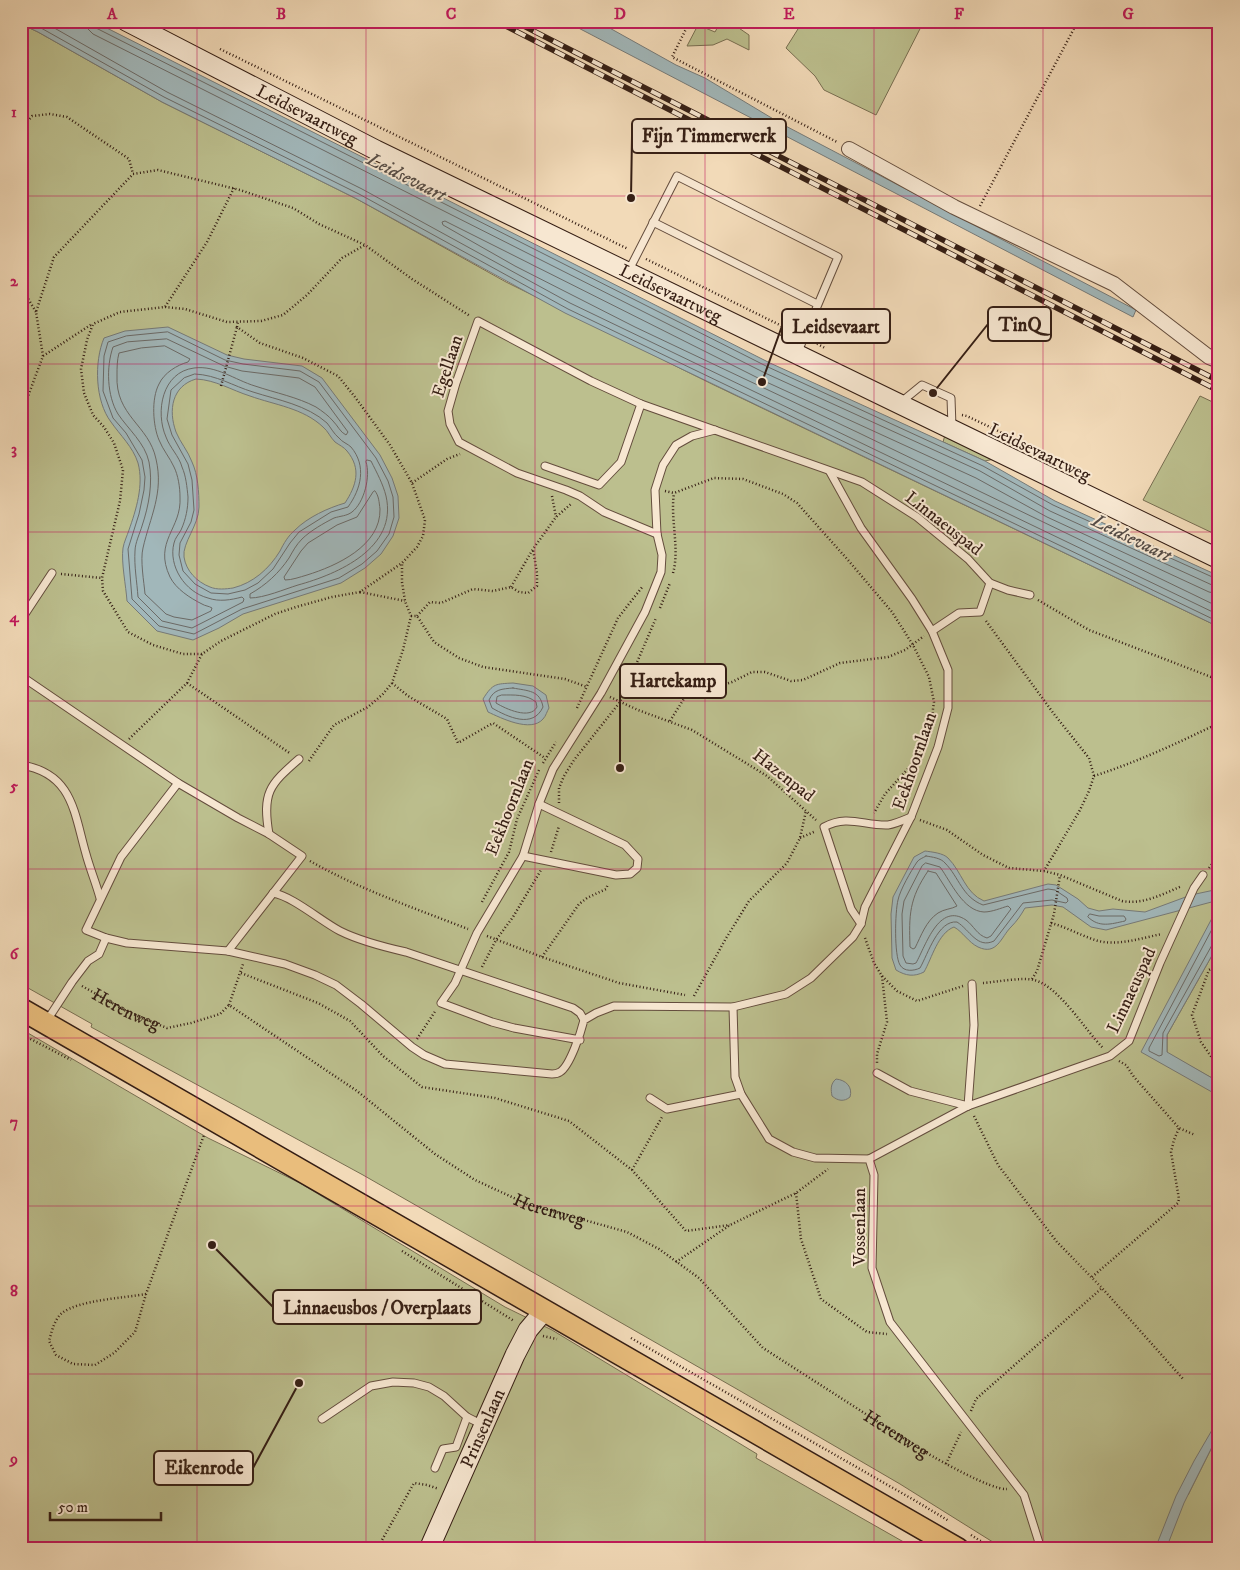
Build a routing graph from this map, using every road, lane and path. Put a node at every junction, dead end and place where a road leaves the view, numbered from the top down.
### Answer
1 (126, 21) edge
2 (690, 21) edge
3 (706, 21) edge
4 (714, 21) edge
5 (1078, 21) edge
6 (217, 48) dead end
7 (21, 130) edge
8 (849, 149) joint
9 (133, 174) junction
10 (234, 188) junction
11 (974, 217) junction
12 (653, 222) junction
13 (365, 245) junction
14 (637, 254) junction
15 (628, 272) junction
16 (21, 287) edge
17 (817, 304) junction
18 (165, 307) junction
19 (36, 312) junction
20 (478, 321) junction
21 (238, 322) junction
22 (93, 324) junction
23 (237, 327) junction
24 (801, 346) junction
25 (830, 350) dead end
26 (43, 356) junction
27 (1219, 361) edge
28 (221, 386) dead end
29 (642, 404) junction
30 (899, 404) junction
31 (21, 415) edge
32 (952, 422) junction
33 (716, 430) junction
34 (1028, 446) dead end
35 (472, 449) junction
36 (545, 466) dead end
37 (830, 472) junction
38 (412, 482) junction
39 (550, 484) junction
40 (655, 490) junction
41 (674, 493) junction
42 (580, 496) junction
43 (556, 517) junction
44 (657, 534) junction
45 (533, 549) junction
46 (1219, 559) edge
47 (402, 563) junction
48 (52, 573) joint
49 (102, 578) junction
50 (646, 582) dead end
51 (990, 583) junction
52 (511, 587) junction
53 (360, 592) junction
54 (1030, 596) joint
55 (405, 601) junction
56 (980, 612) junction
57 (411, 616) junction
58 (417, 616) junction
59 (21, 620) edge
60 (932, 631) junction
61 (913, 645) junction
62 (202, 654) junction
63 (21, 676) edge
64 (1219, 680) edge
65 (187, 683) junction
66 (392, 683) junction
67 (588, 687) junction
68 (601, 693) junction
69 (620, 702) junction
70 (573, 716) dead end
71 (670, 721) junction
72 (1219, 723) edge
73 (559, 737) dead end
74 (123, 745) junction
75 (545, 758) junction
76 (298, 759) joint
77 (307, 764) dead end
78 (21, 765) edge
79 (1094, 776) junction
80 (178, 783) junction
81 (538, 804) junction
82 (806, 810) junction
83 (559, 814) junction
84 (911, 817) junction
85 (868, 823) junction
86 (824, 827) junction
87 (268, 834) junction
88 (800, 838) junction
89 (1219, 855) edge
90 (302, 856) junction
91 (523, 856) junction
92 (546, 861) junction
93 (1044, 871) junction
94 (612, 873) junction
95 (1060, 875) junction
96 (1203, 875) joint
97 (1194, 888) junction
98 (273, 893) junction
99 (100, 898) junction
100 (481, 903) dead end
101 (1051, 923) junction
102 (861, 924) junction
103 (477, 933) junction
104 (1174, 934) junction
105 (106, 938) junction
106 (496, 940) junction
107 (228, 951) junction
108 (245, 955) junction
109 (542, 957) junction
110 (1219, 964) edge
111 (460, 971) junction
112 (241, 973) junction
113 (882, 976) junction
114 (478, 977) junction
115 (1032, 979) junction
116 (72, 982) junction
117 (972, 984) junction
118 (694, 996) junction
119 (441, 1002) junction
120 (229, 1005) junction
121 (718, 1007) junction
122 (733, 1007) junction
123 (21, 1010) edge
124 (584, 1020) junction
125 (45, 1023) junction
126 (580, 1040) junction
127 (412, 1047) junction
128 (1110, 1056) junction
129 (1219, 1068) edge
130 (877, 1073) joint
131 (741, 1094) junction
132 (650, 1098) dead end
133 (968, 1106) junction
134 (667, 1109) junction
135 (1179, 1128) junction
136 (207, 1129) dead end
137 (1196, 1135) dead end
138 (842, 1159) junction
139 (869, 1159) junction
140 (632, 1170) junction
141 (796, 1193) junction
142 (730, 1226) junction
143 (676, 1262) junction
144 (1092, 1277) junction
145 (1102, 1288) junction
146 (146, 1294) junction
147 (544, 1311) junction
148 (901, 1336) junction
149 (1184, 1380) dead end
150 (322, 1419) dead end
151 (475, 1421) junction
152 (966, 1421) junction
153 (946, 1464) junction
154 (435, 1468) dead end
155 (1018, 1488) junction
156 (453, 1495) junction
157 (377, 1549) edge
158 (429, 1549) edge
159 (958, 1549) edge
160 (1042, 1549) edge

1 - 15 street, Leidsevaartweg
2 - 8 path
3 - 4 path
5 - 11 path
6 - 14 path, Leidsevaartweg
7 - 9 path
8 - 11 street
9 - 10 path
9 - 19 path
10 - 13 path
10 - 18 path
11 - 27 street
12 - 14 lane
12 - 17 lane
12 - 17 lane
13 - 20 path
13 - 21 path
14 - 15 lane
14 - 24 path, Leidsevaartweg
15 - 24 street, Leidsevaartweg
16 - 19 path
17 - 24 lane
18 - 21 path
18 - 22 path
19 - 26 path
20 - 29 lane, Egellaan
20 - 35 lane, Egellaan
21 - 23 path
22 - 26 path
22 - 49 path
23 - 28 path
23 - 38 path
24 - 25 path, Leidsevaartweg
24 - 30 street, Leidsevaartweg
26 - 31 path
29 - 33 lane, Linnaeuspad
29 - 36 lane
30 - 32 street, Leidsevaartweg
30 - 32 lane
32 - 34 path, Leidsevaartweg
32 - 46 street, Leidsevaartweg
33 - 37 lane, Linnaeuspad
33 - 40 lane, Eekhoornlaan
35 - 38 path
35 - 39 lane, Egellaan
37 - 51 lane, Linnaeuspad
37 - 60 lane, Eekhoornlaan
38 - 47 path
39 - 42 lane, Egellaan
39 - 43 path
40 - 41 path, Eekhoornlaan
40 - 44 lane, Eekhoornlaan
41 - 61 path, Eekhoornlaan
41 - 69 path
42 - 43 path
42 - 44 lane, Egellaan
43 - 45 path
44 - 68 lane, Eekhoornlaan
45 - 52 path
45 - 52 path
47 - 53 path
47 - 55 path
48 - 49 path
48 - 59 lane
49 - 62 path
50 - 67 path
51 - 54 lane, Linnaeuspad
51 - 56 lane
52 - 58 path
53 - 55 path
53 - 62 path
54 - 64 path
55 - 57 path
56 - 60 lane
56 - 79 path
57 - 58 path
57 - 66 path
58 - 67 path, Hazenpad
60 - 61 path
60 - 84 lane, Eekhoornlaan
61 - 71 path
61 - 85 path, Eekhoornlaan
62 - 65 path
63 - 74 lane
65 - 74 path
65 - 76 path
66 - 75 path
66 - 77 path
67 - 68 path, Hazenpad
67 - 70 path
68 - 69 path, Hazenpad
68 - 81 lane, Eekhoornlaan
69 - 71 path, Hazenpad
69 - 83 path
71 - 82 path, Hazenpad
72 - 79 path
73 - 75 path, Eekhoornlaan
74 - 80 lane
75 - 100 path, Eekhoornlaan
76 - 87 lane
78 - 99 lane
79 - 93 path
80 - 87 lane
80 - 99 lane
81 - 83 lane
81 - 91 lane, Eekhoornlaan
82 - 86 path, Hazenpad
82 - 88 path
83 - 92 path
83 - 94 lane
84 - 85 lane
84 - 93 path
84 - 102 lane, Eekhoornlaan
85 - 86 lane
86 - 88 path
86 - 102 lane
87 - 90 lane
88 - 118 path
89 - 96 path
90 - 98 lane
90 - 103 path
91 - 92 lane
91 - 103 lane, Eekhoornlaan
92 - 94 lane
92 - 106 path
93 - 95 path
94 - 109 path
95 - 97 path
95 - 101 path
96 - 97 lane, Linnaeuspad
97 - 104 lane, Linnaeuspad
98 - 107 lane
98 - 111 lane
99 - 105 lane
101 - 104 path
101 - 115 path
102 - 113 path
102 - 122 lane, Eekhoornlaan
103 - 106 path
103 - 111 lane, Eekhoornlaan
104 - 128 lane, Linnaeuspad
105 - 107 lane
105 - 116 lane
106 - 109 path
106 - 114 path
107 - 108 lane
108 - 112 path
108 - 127 lane
109 - 118 path
110 - 129 path
111 - 114 lane
111 - 119 lane, Eekhoornlaan
112 - 120 path
112 - 140 path
113 - 117 path
113 - 130 path
114 - 124 lane
115 - 117 path
115 - 128 path
116 - 120 path, Herenweg
116 - 125 lane
117 - 133 lane
118 - 121 path
119 - 126 lane
119 - 127 path
120 - 143 path, Herenweg
121 - 122 lane, Eekhoornlaan
121 - 124 lane, Eekhoornlaan
122 - 131 lane
123 - 125 main road
124 - 126 lane
125 - 147 main road
126 - 127 lane
128 - 133 lane, Linnaeuspad
128 - 135 path
130 - 133 lane
131 - 134 lane
131 - 138 lane
132 - 134 lane
133 - 139 lane, Linnaeuspad
133 - 144 path
134 - 140 path
135 - 137 path
135 - 144 path
136 - 146 path
138 - 139 lane
138 - 141 path
139 - 148 lane, Vossenlaan
140 - 142 path
141 - 142 path
141 - 148 path
142 - 143 path
143 - 153 path, Herenweg
144 - 145 path
145 - 149 path
145 - 152 path
146 - 146 path
147 - 151 street, Prinsenlaan
147 - 159 main road
148 - 152 lane, Vossenlaan
150 - 151 lane
151 - 154 lane
151 - 156 street, Prinsenlaan
152 - 153 path
152 - 155 lane, Vossenlaan
153 - 155 path, Herenweg
155 - 160 lane, Vossenlaan
156 - 157 path
156 - 158 street, Prinsenlaan

